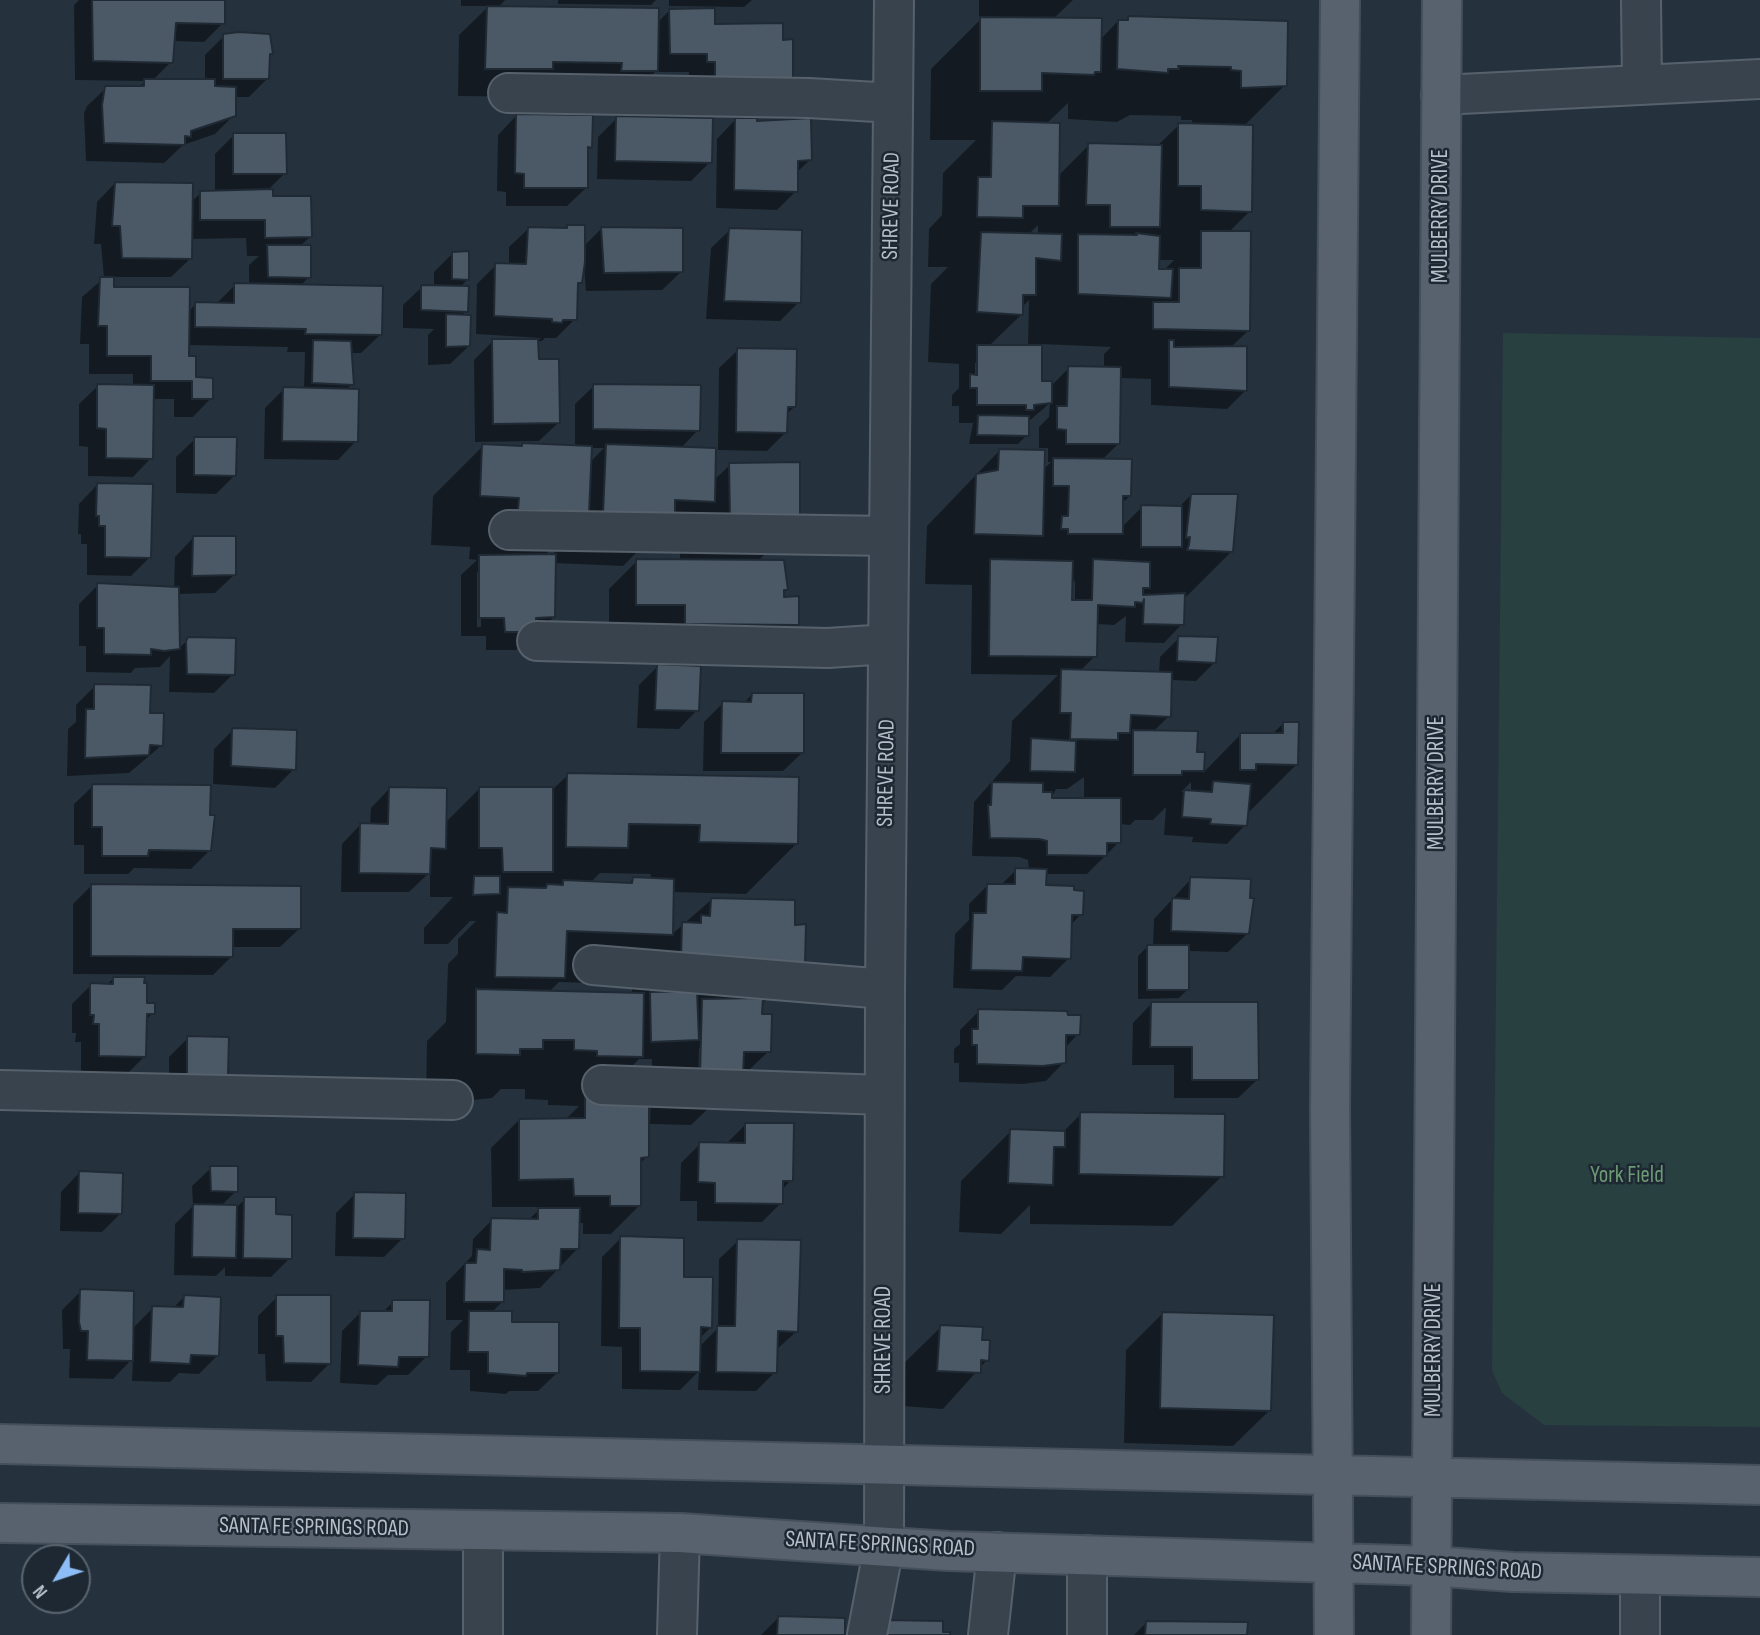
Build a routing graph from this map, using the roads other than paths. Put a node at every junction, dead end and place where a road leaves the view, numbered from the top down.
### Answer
1 (894, 0) edge
2 (1340, 0) edge
3 (1442, 0) edge
4 (1641, 0) edge
5 (1760, 79) edge
6 (1642, 85) junction
7 (508, 93) dead end
8 (1441, 95) junction
9 (893, 103) junction
10 (509, 530) dead end
11 (889, 536) junction
12 (537, 641) dead end
13 (888, 645) junction
14 (593, 965) dead end
15 (885, 989) junction
16 (602, 1084) dead end
17 (0, 1090) edge
18 (884, 1096) junction
19 (453, 1100) dead end
20 (0, 1444) edge
21 (884, 1467) junction
22 (1330, 1477) junction
23 (1433, 1478) junction
24 (1760, 1486) edge
25 (0, 1523) edge
26 (484, 1531) junction
27 (680, 1533) junction
28 (884, 1546) junction
29 (997, 1552) junction
30 (1087, 1555) junction
31 (1332, 1563) junction
32 (1432, 1566) junction
33 (1640, 1575) junction
34 (1760, 1577) edge
35 (483, 1635) edge
36 (677, 1635) edge
37 (867, 1635) edge
38 (988, 1635) edge
39 (1087, 1635) edge
40 (1334, 1635) edge
41 (1431, 1635) edge
42 (1640, 1635) edge

1 - 9 street, SHREVE ROAD
2 - 22 main road
3 - 8 main road, MULBERRY DRIVE
4 - 6 street
5 - 6 street
6 - 8 street
7 - 9 street
8 - 23 main road, MULBERRY DRIVE
9 - 11 street, SHREVE ROAD
10 - 11 street
11 - 13 street, SHREVE ROAD
12 - 13 street
13 - 15 street, SHREVE ROAD
14 - 15 street
15 - 18 street, SHREVE ROAD
16 - 18 street
17 - 19 street
18 - 21 street, SHREVE ROAD
20 - 21 main road
21 - 22 main road
21 - 28 street, SHREVE ROAD
22 - 23 main road
22 - 31 main road
23 - 24 main road
23 - 32 main road, MULBERRY DRIVE
25 - 26 main road, SANTA FE SPRINGS ROAD
26 - 27 main road, SANTA FE SPRINGS ROAD
26 - 35 street
27 - 28 main road, SANTA FE SPRINGS ROAD
27 - 36 street
28 - 29 main road, SANTA FE SPRINGS ROAD
28 - 37 street, SHREVE ROAD
29 - 30 main road, SANTA FE SPRINGS ROAD
29 - 38 street
30 - 31 main road, SANTA FE SPRINGS ROAD
30 - 39 street
31 - 32 main road, SANTA FE SPRINGS ROAD
31 - 40 main road
32 - 33 main road, SANTA FE SPRINGS ROAD
32 - 41 main road, MULBERRY DRIVE
33 - 34 main road, SANTA FE SPRINGS ROAD
33 - 42 street

